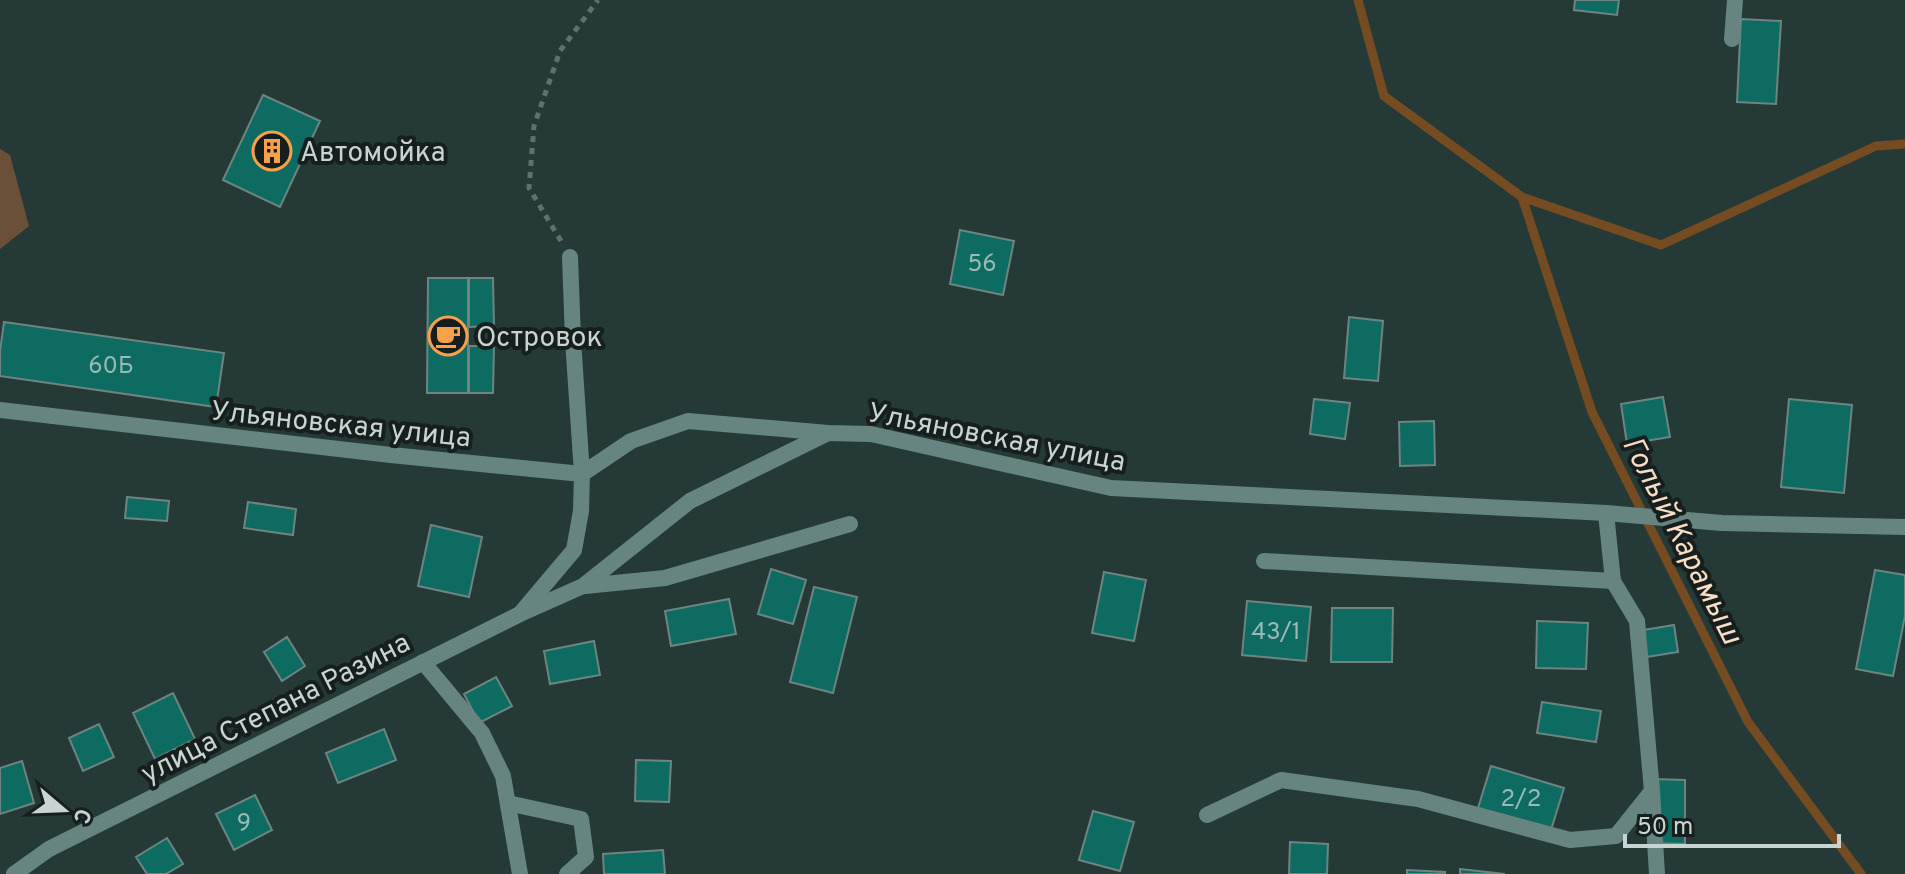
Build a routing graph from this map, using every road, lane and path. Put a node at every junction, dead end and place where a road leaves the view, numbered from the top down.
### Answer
1 (1735, 0) edge
2 (597, 1) edge
3 (1732, 39) dead end
4 (570, 257) joint
5 (0, 410) edge
6 (828, 433) junction
7 (582, 474) junction
8 (1606, 513) junction
9 (850, 524) dead end
10 (1905, 527) edge
11 (1264, 561) dead end
12 (1613, 581) junction
13 (583, 586) junction
14 (520, 614) junction
15 (423, 662) junction
16 (1652, 791) junction
17 (508, 803) junction
18 (1207, 815) dead end
19 (14, 874) edge
20 (520, 874) edge
21 (567, 874) edge
22 (1657, 874) edge

1 - 3 street
2 - 4 path
4 - 7 street
5 - 7 street, Ульяновская улица
6 - 7 street, Ульяновская улица
6 - 8 street, Ульяновская улица
6 - 13 street
7 - 14 street
8 - 10 street, Ульяновская улица
8 - 12 street
9 - 13 street
11 - 12 street
12 - 16 street
13 - 14 street, улица Степана Разина
14 - 15 street, улица Степана Разина
15 - 17 street
15 - 19 street, улица Степана Разина
16 - 18 street
16 - 22 street
17 - 20 street
17 - 21 street

